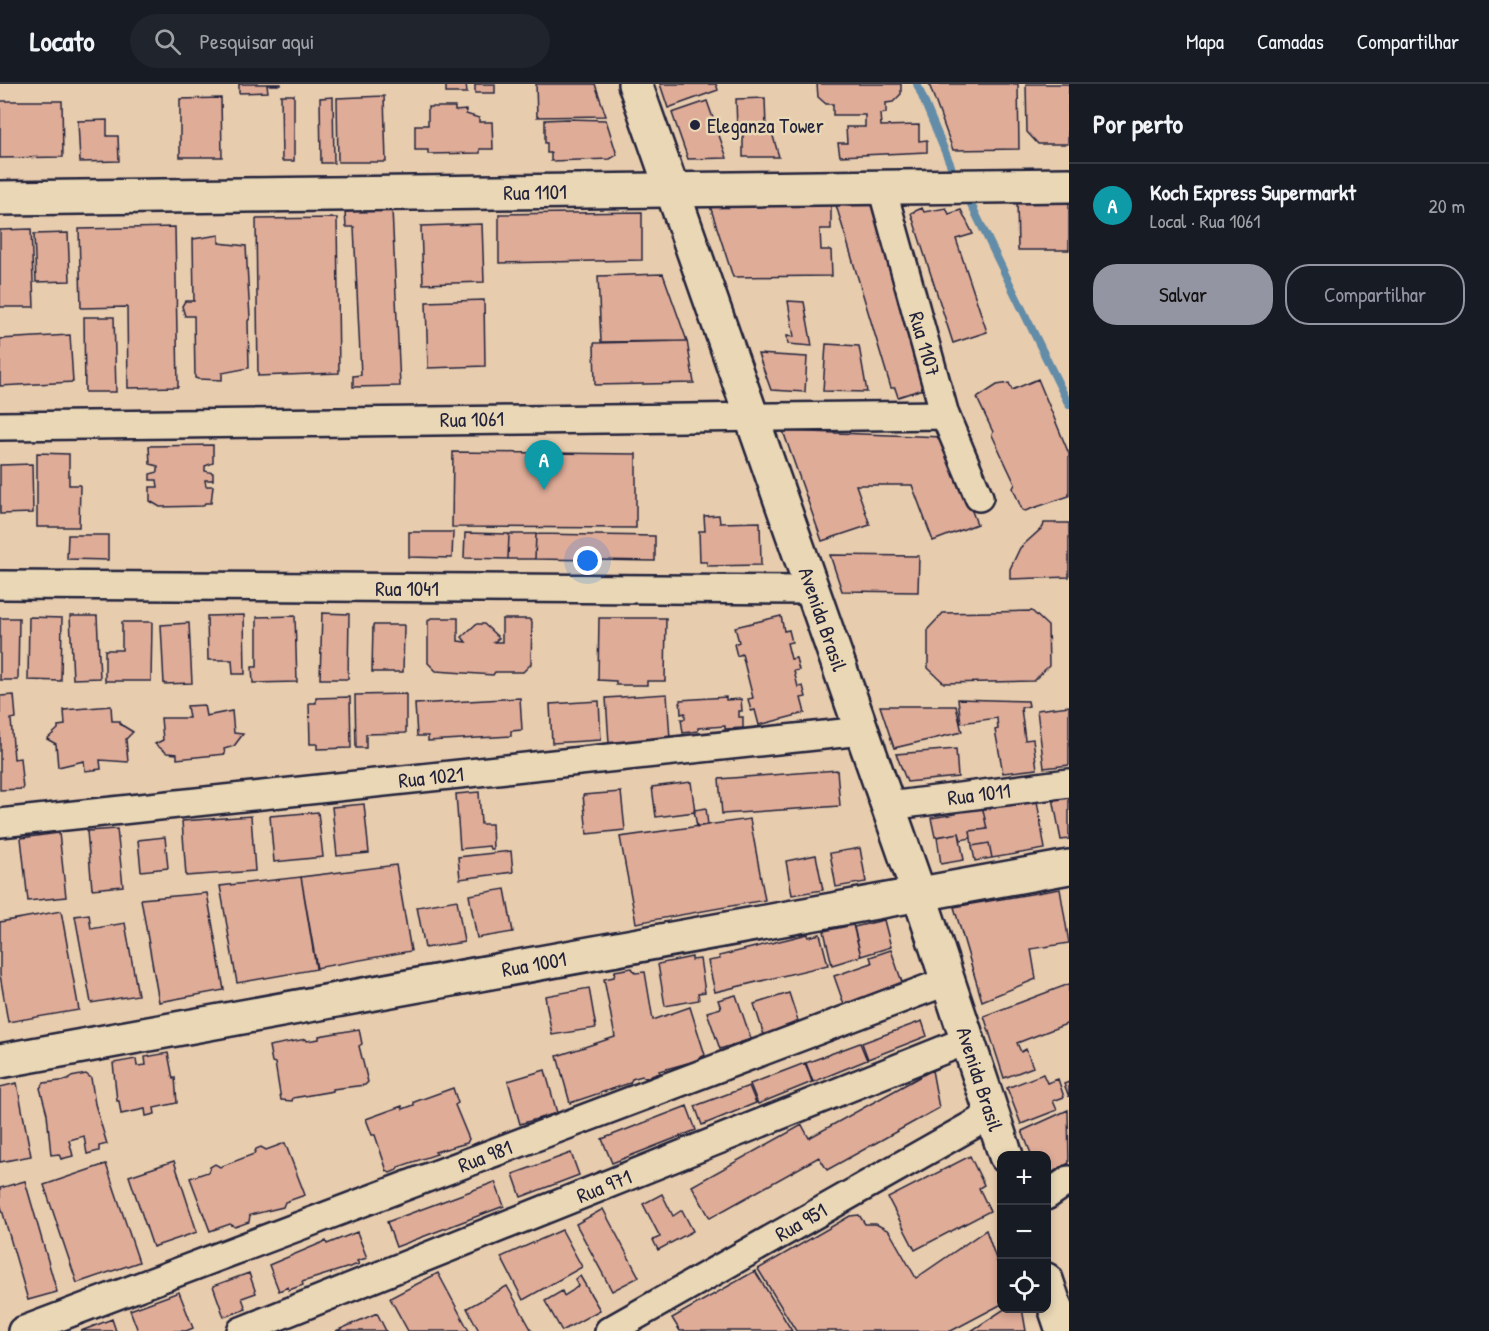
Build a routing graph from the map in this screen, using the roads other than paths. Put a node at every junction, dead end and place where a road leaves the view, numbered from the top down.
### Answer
1 (635, 84) edge
2 (1069, 185) edge
3 (882, 188) junction
4 (672, 190) junction
5 (0, 198) edge
6 (945, 415) junction
7 (752, 416) junction
8 (0, 426) edge
9 (979, 497) dead end
10 (0, 585) edge
11 (813, 590) junction
12 (862, 731) junction
13 (1069, 783) edge
14 (889, 806) junction
15 (0, 823) edge
16 (1069, 867) edge
17 (919, 894) junction
18 (948, 981) junction
19 (968, 1040) junction
20 (0, 1061) edge
21 (992, 1114) junction
22 (1004, 1151) edge
23 (1069, 1180) edge
24 (1051, 1193) edge
25 (1051, 1293) edge
26 (22, 1331) edge
27 (241, 1331) edge
28 (609, 1331) edge
29 (1063, 1331) edge

1 - 4 street, Avenida Brasil
2 - 3 street, Rua 1101
3 - 4 street, Rua 1101
3 - 6 street, Rua 1107
4 - 5 street, Rua 1101
4 - 7 street, Avenida Brasil
6 - 7 street, Rua 1061
6 - 9 street, Rua 1107
7 - 8 street, Rua 1061
7 - 11 street, Avenida Brasil
10 - 11 street, Rua 1041
11 - 12 street, Avenida Brasil
12 - 14 street, Avenida Brasil
12 - 15 street, Rua 1021
13 - 14 street, Rua 1011
14 - 17 street, Avenida Brasil
16 - 17 street, Rua 1001
17 - 18 street, Avenida Brasil
17 - 20 street, Rua 1001
18 - 19 street, Avenida Brasil
18 - 26 street, Rua 981
19 - 21 street, Avenida Brasil
19 - 27 street, Rua 971
21 - 22 street, Avenida Brasil
21 - 28 street, Rua 951
23 - 24 street
25 - 29 street

